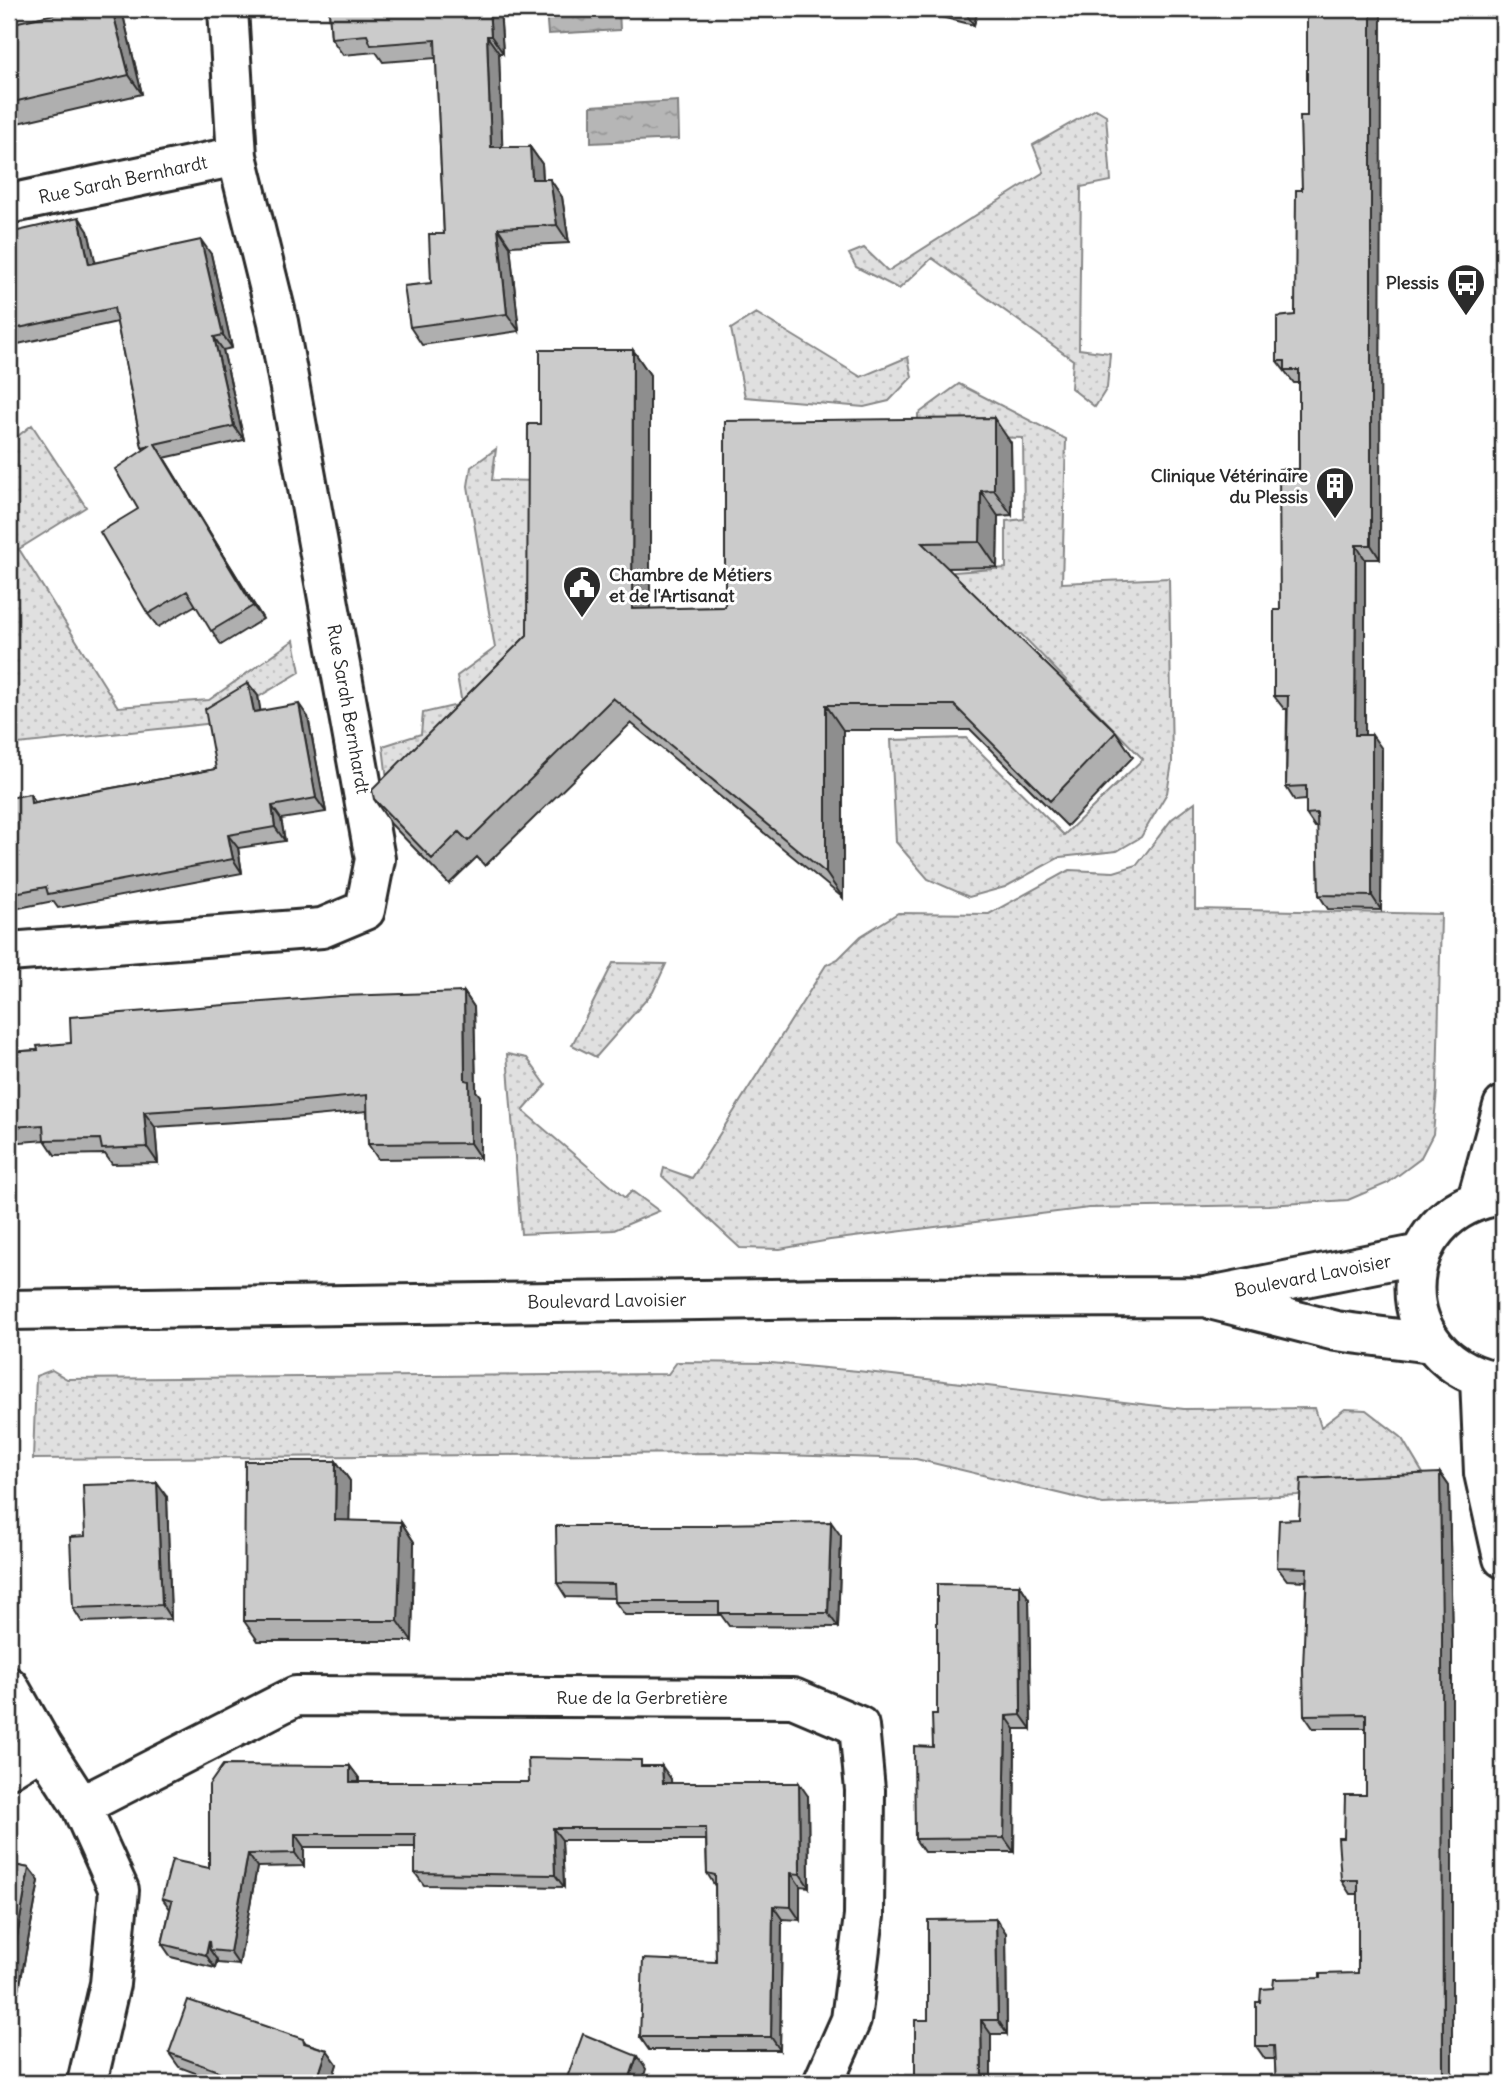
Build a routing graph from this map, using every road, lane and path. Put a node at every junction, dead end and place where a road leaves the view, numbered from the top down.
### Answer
1 (228, 9) edge
2 (237, 156) junction
3 (9, 204) edge
4 (9, 952) edge
5 (1503, 1106) edge
6 (1490, 1198) edge
7 (1421, 1254) junction
8 (1205, 1297) junction
9 (9, 1310) edge
10 (1431, 1343) junction
11 (1492, 1380) edge
12 (1503, 1558) edge
13 (9, 1687) edge
14 (43, 1747) junction
15 (9, 1768) edge
16 (81, 1806) junction
17 (87, 2083) edge
18 (823, 2083) edge

1 - 2 street, Rue Sarah Bernhardt
2 - 3 street, Rue Sarah Bernhardt
2 - 4 street, Rue Sarah Bernhardt
5 - 6 street
6 - 7 street
7 - 8 street, Boulevard Lavoisier
7 - 10 street
8 - 9 street, Boulevard Lavoisier
8 - 10 street, Boulevard Lavoisier
10 - 11 street
11 - 12 street
13 - 14 street
14 - 15 street
14 - 16 street
16 - 17 street
16 - 18 street, Rue de la Gerbretière

